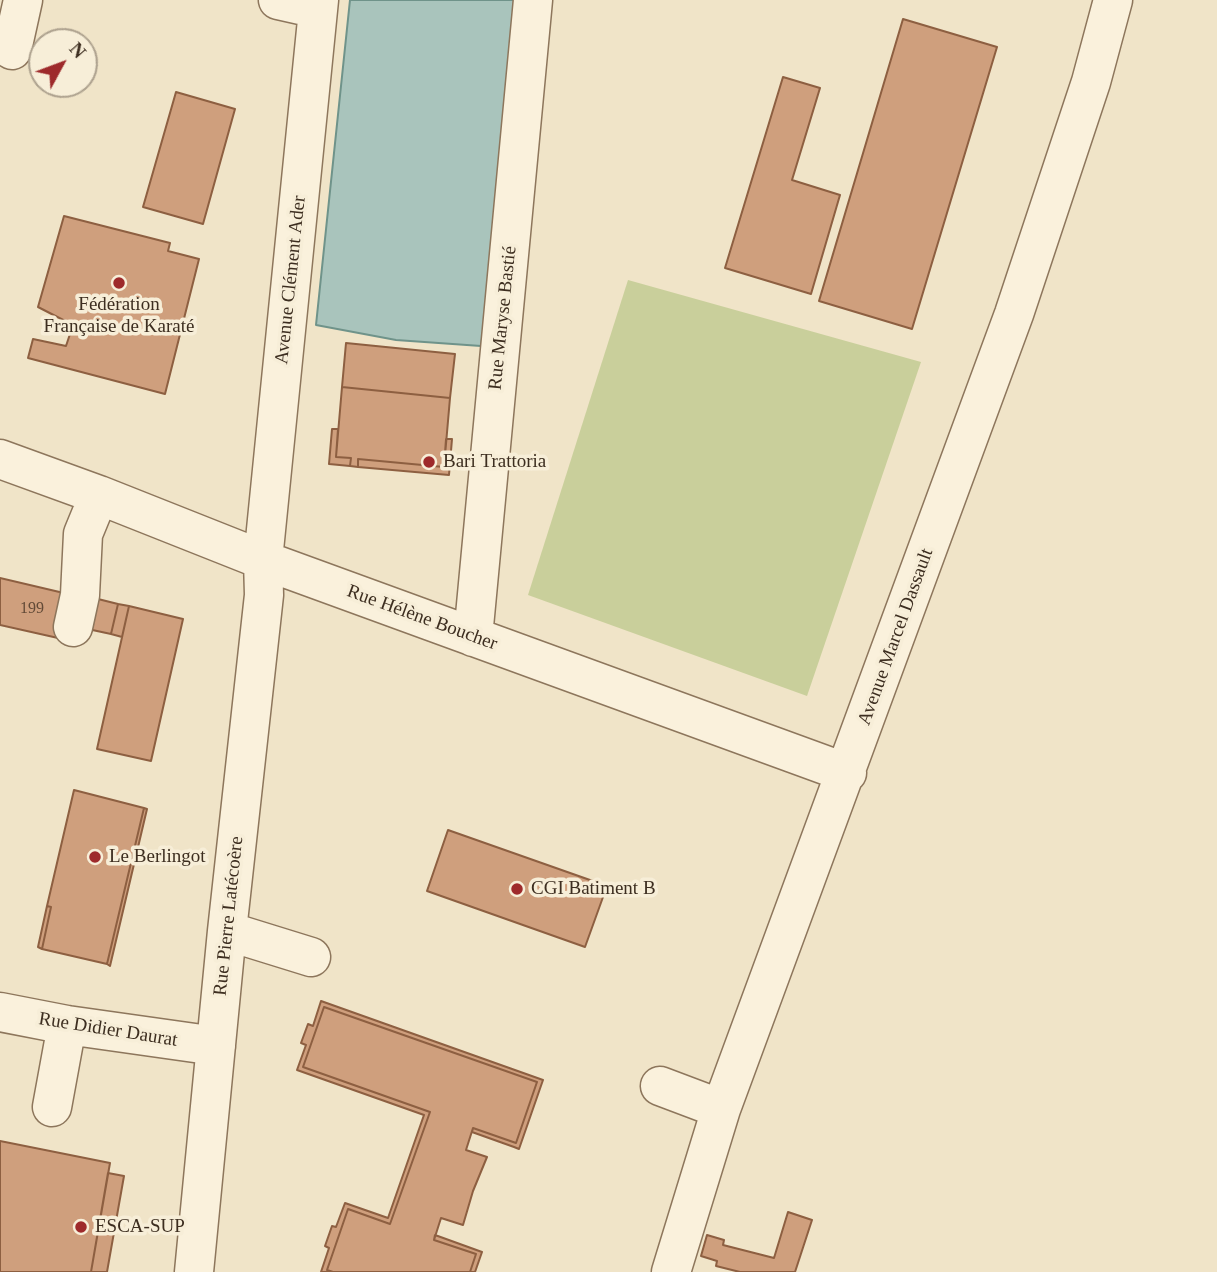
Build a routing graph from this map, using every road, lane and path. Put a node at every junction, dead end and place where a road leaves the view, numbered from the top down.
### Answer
1 (23, 0) edge
2 (278, 0) edge
3 (533, 0) edge
4 (1113, 0) edge
5 (319, 4) edge
6 (12, 50) dead end
7 (0, 459) edge
8 (99, 495) junction
9 (262, 560) junction
10 (73, 628) dead end
11 (473, 636) junction
12 (846, 772) junction
13 (227, 931) junction
14 (312, 957) dead end
15 (0, 1012) edge
16 (67, 1025) junction
17 (216, 1046) junction
18 (660, 1086) dead end
19 (52, 1107) dead end
20 (722, 1109) junction
21 (194, 1272) edge
22 (671, 1272) edge

1 - 6 street
2 - 5 street
3 - 11 street, Rue Maryse Bastié
4 - 12 street, Avenue Marcel Dassault
5 - 9 street, Avenue Clément Ader
7 - 8 street, Rue Hélène Boucher
8 - 9 street, Rue Hélène Boucher
8 - 10 street
9 - 11 street, Rue Hélène Boucher
9 - 13 street, Rue Pierre Latécoère
11 - 12 street, Rue Hélène Boucher
12 - 20 street, Avenue Marcel Dassault
13 - 14 street
13 - 17 street, Rue Pierre Latécoère
15 - 16 street, Rue Didier Daurat
16 - 17 street, Rue Didier Daurat
16 - 19 street
17 - 21 street, Rue Pierre Latécoère
18 - 20 street
20 - 22 street, Avenue Marcel Dassault

